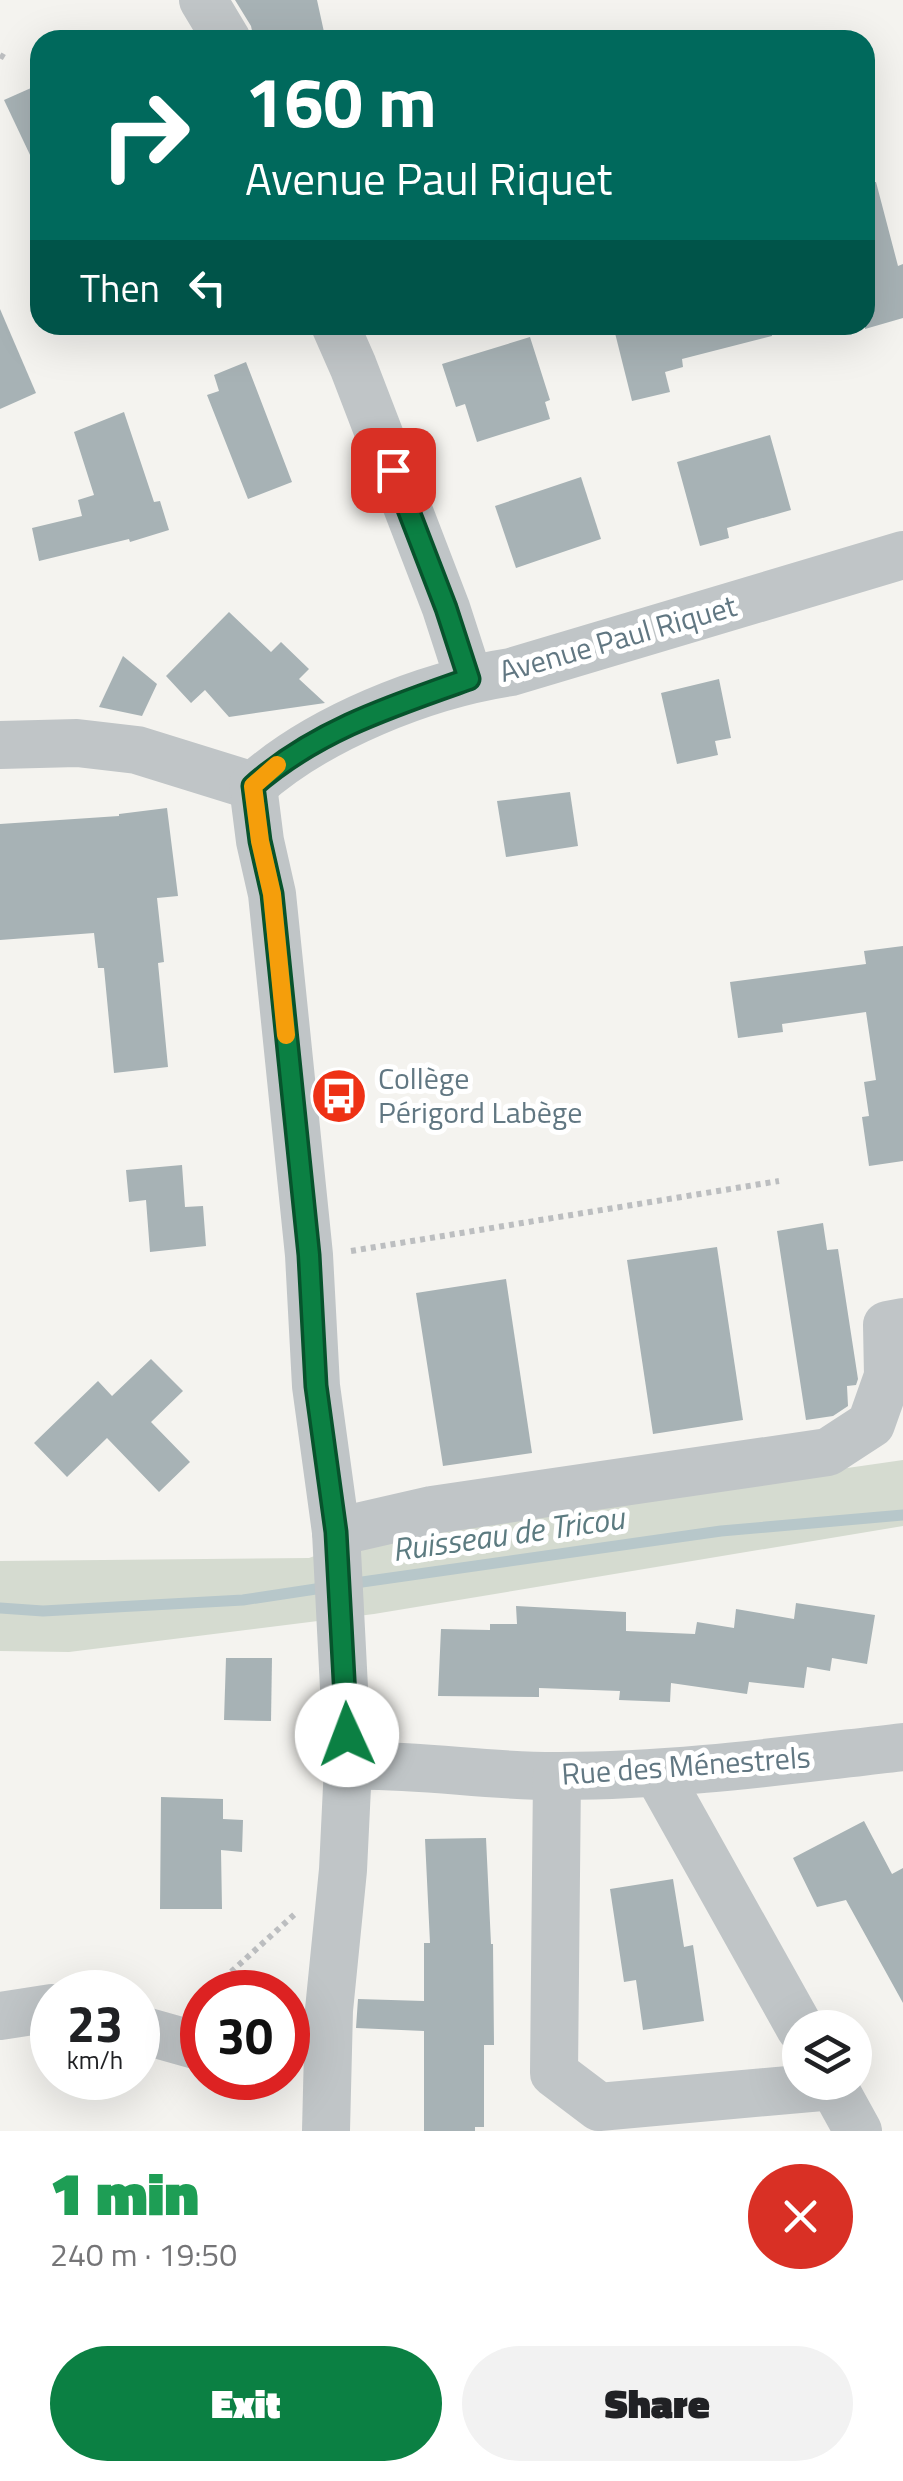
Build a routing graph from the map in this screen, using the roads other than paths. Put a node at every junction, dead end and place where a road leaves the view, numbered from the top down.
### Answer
1 (202, 0) edge
2 (221, 30) edge
3 (339, 335) edge
4 (903, 556) edge
5 (469, 679) junction
6 (0, 745) edge
7 (253, 786) junction
8 (903, 1322) edge
9 (337, 1548) junction
10 (903, 1748) edge
11 (348, 1766) junction
12 (658, 1774) junction
13 (557, 1776) junction
14 (790, 2010) edge
15 (30, 2011) edge
16 (0, 2016) edge
17 (782, 2089) edge
18 (314, 2098) edge
19 (841, 2100) edge
20 (858, 2131) edge

1 - 2 street
3 - 5 street
4 - 5 street, Avenue Paul Riquet
5 - 7 street, Avenue Paul Riquet
6 - 7 street
7 - 9 street
8 - 9 street
9 - 11 street
10 - 12 street, Rue des Ménestrels
11 - 13 street, Rue des Ménestrels
11 - 18 street
12 - 13 street, Rue des Ménestrels
12 - 14 street
13 - 17 street
15 - 16 street
19 - 20 street

